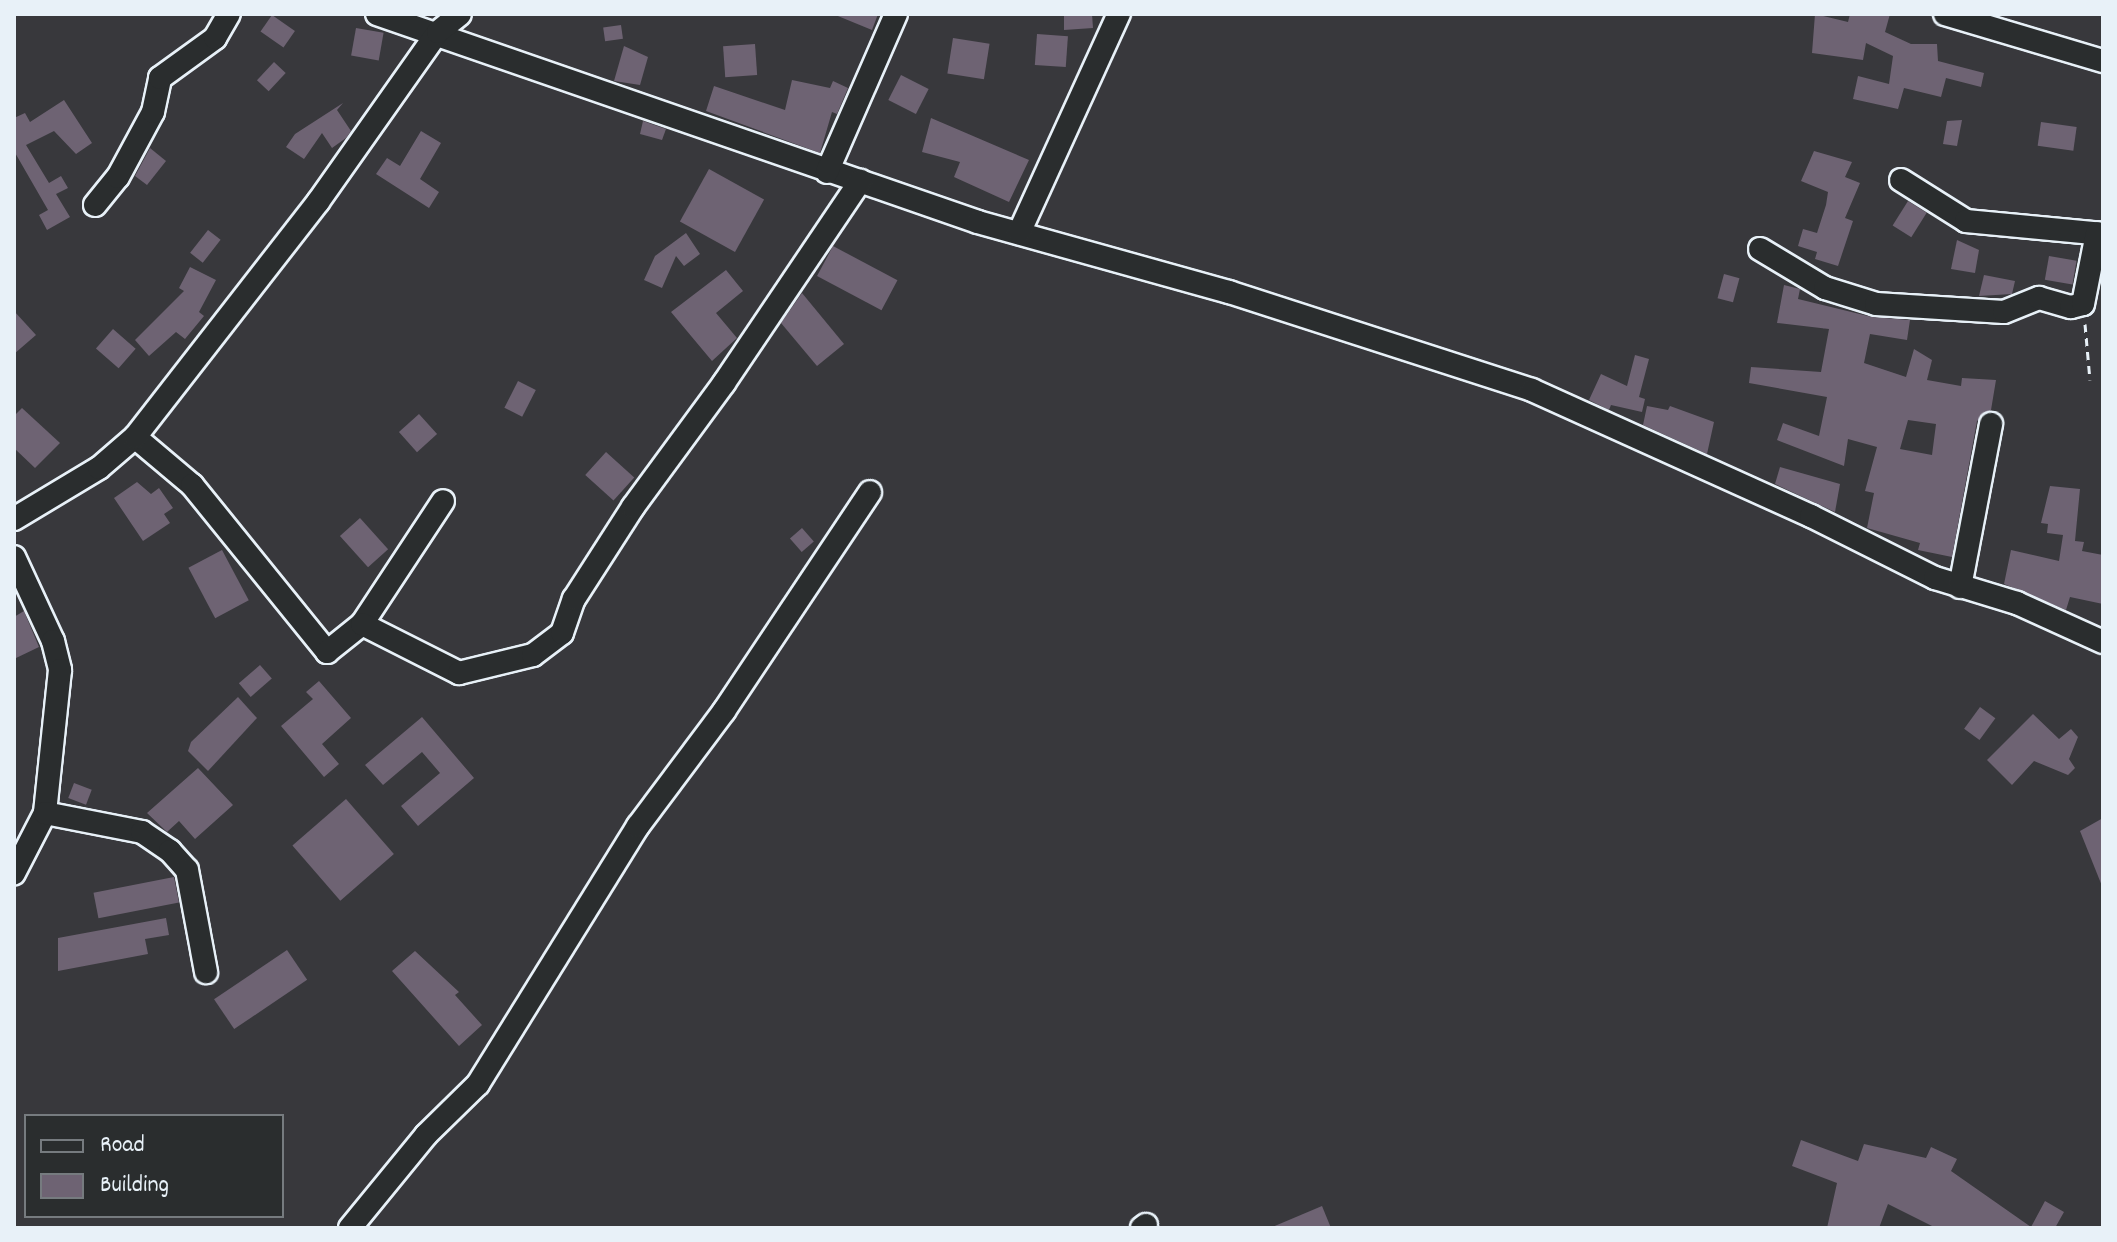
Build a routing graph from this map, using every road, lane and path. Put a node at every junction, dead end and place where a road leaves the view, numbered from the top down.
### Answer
1 (229, 14) edge
2 (377, 14) edge
3 (460, 14) edge
4 (896, 14) edge
5 (1119, 14) edge
6 (1945, 14) edge
7 (438, 32) junction
8 (2103, 61) edge
9 (827, 172) junction
10 (1901, 180) dead end
11 (860, 181) junction
12 (95, 205) dead end
13 (1019, 233) junction
14 (2100, 234) edge
15 (1760, 249) dead end
16 (2083, 304) junction
17 (2090, 380) dead end
18 (1991, 424) dead end
19 (135, 437) junction
20 (870, 492) dead end
21 (443, 501) dead end
22 (14, 519) edge
23 (14, 557) edge
24 (1960, 587) junction
25 (362, 624) junction
26 (2103, 642) edge
27 (45, 813) junction
28 (14, 873) edge
29 (206, 972) dead end
30 (350, 1228) edge

1 - 12 street
2 - 7 street
3 - 7 street
4 - 9 street
5 - 13 street
6 - 8 street
7 - 9 street
7 - 19 street
9 - 11 street
10 - 14 street
11 - 13 street
11 - 25 street
13 - 24 street
14 - 16 street
15 - 16 street
16 - 17 path
18 - 24 street
19 - 22 street
19 - 25 street
20 - 30 street
21 - 25 street
23 - 27 street
24 - 26 street
27 - 28 street
27 - 29 street

